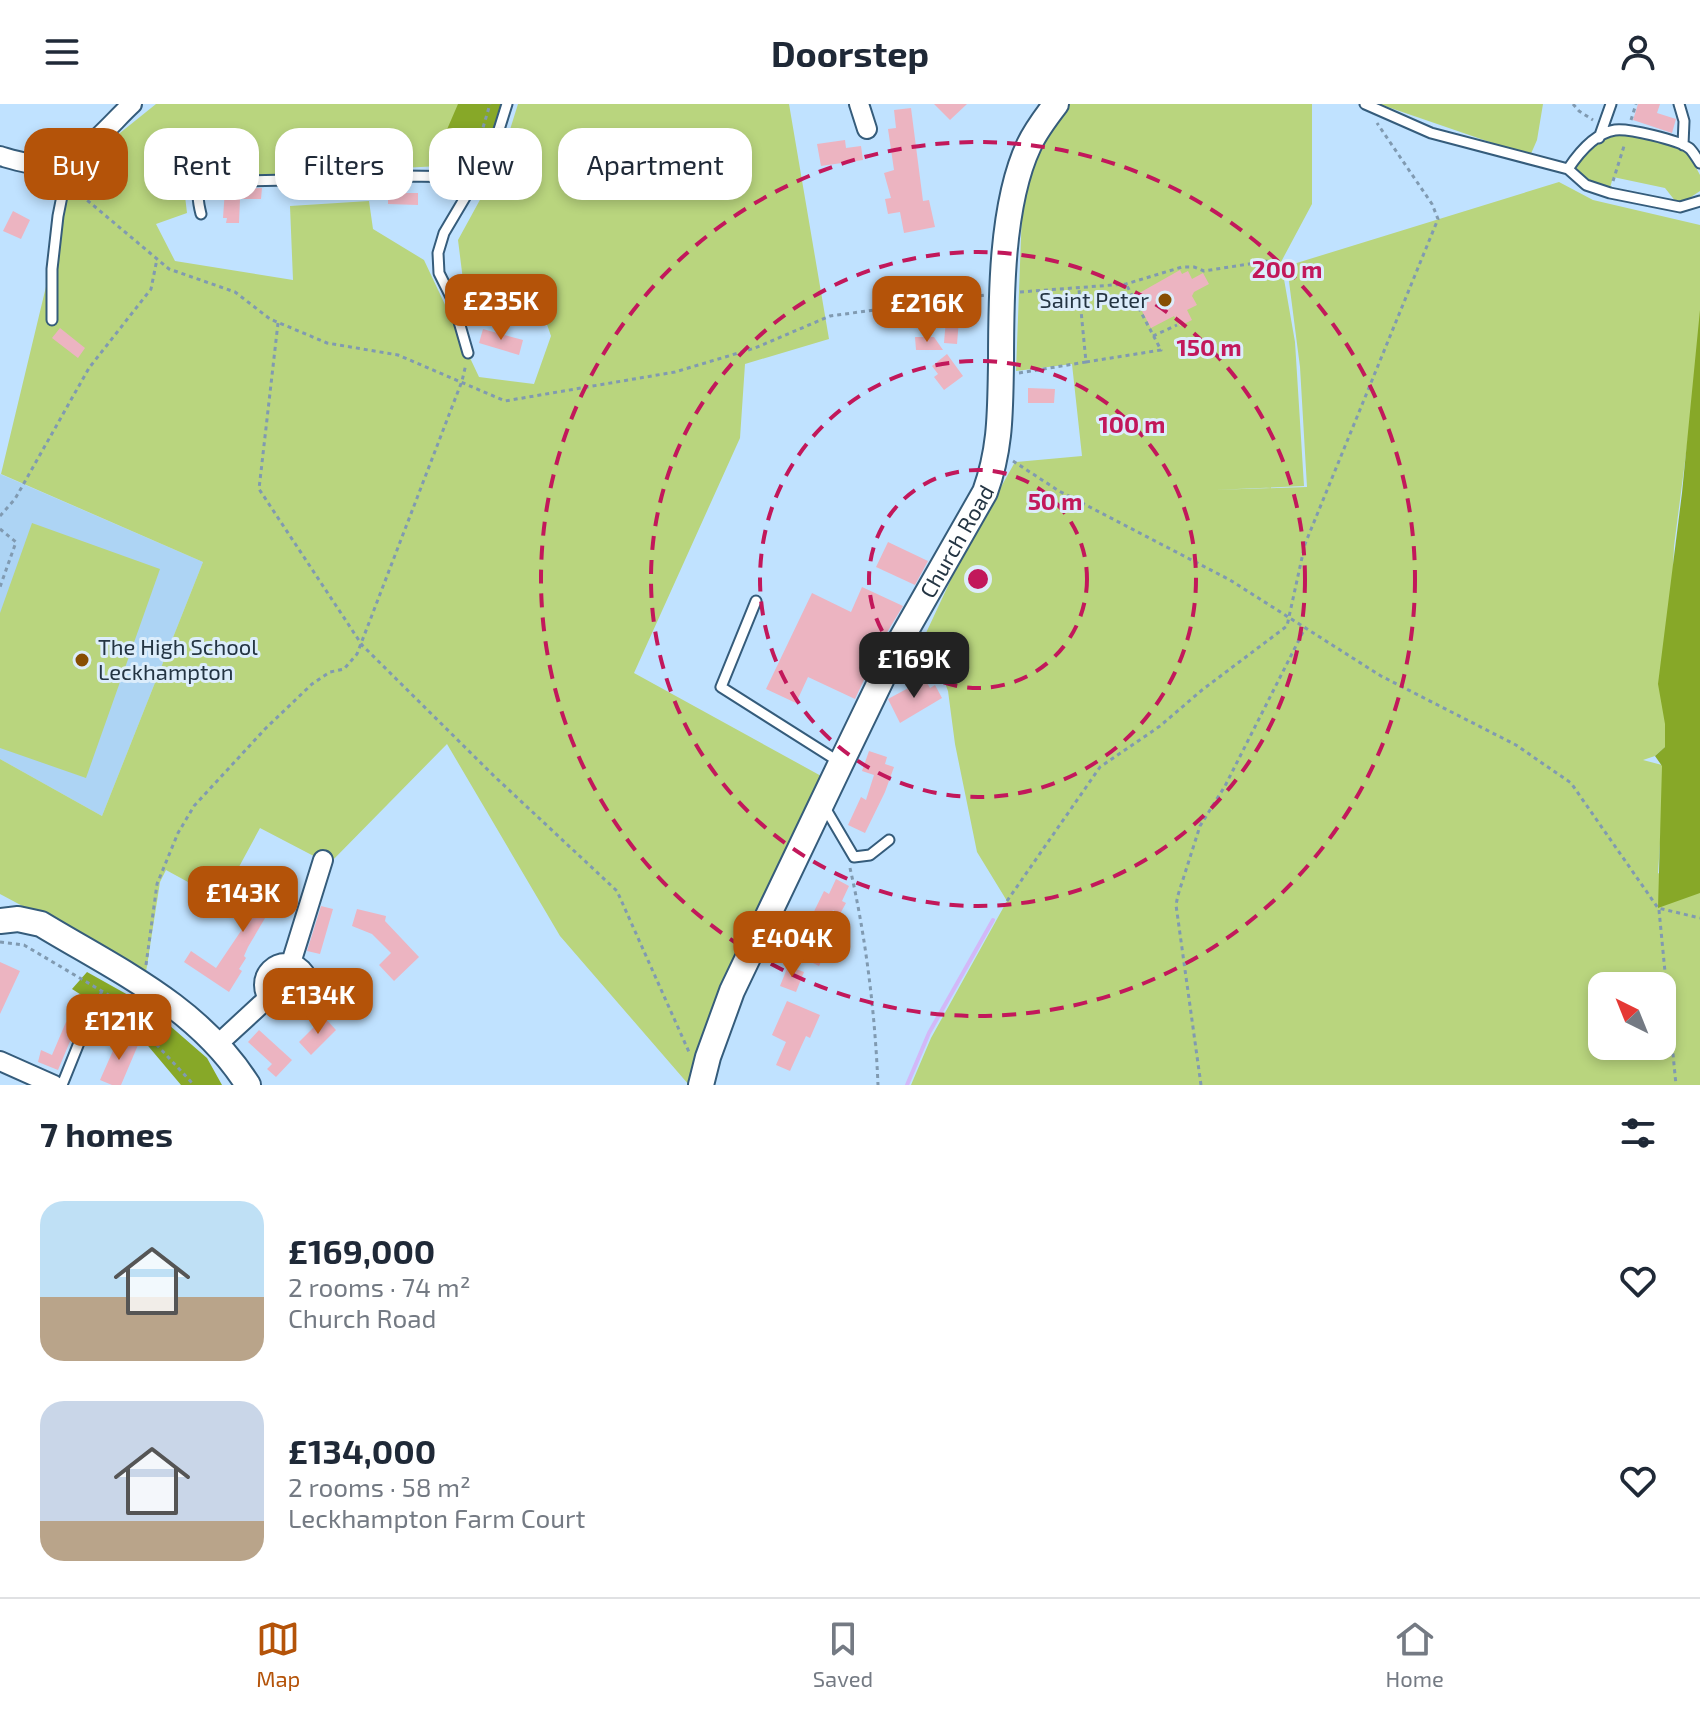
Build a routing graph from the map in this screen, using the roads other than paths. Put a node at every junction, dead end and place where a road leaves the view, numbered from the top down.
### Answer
1 (132, 104) edge
2 (507, 104) edge
3 (859, 104) edge
4 (1056, 104) edge
5 (1365, 104) edge
6 (1611, 104) edge
7 (1679, 104) edge
8 (106, 128) edge
9 (500, 128) edge
10 (867, 129) dead end
11 (1599, 138) junction
12 (1683, 145) junction
13 (0, 156) edge
14 (24, 162) edge
15 (1700, 163) edge
16 (1568, 169) junction
17 (429, 176) edge
18 (60, 200) edge
19 (461, 200) edge
20 (1700, 201) edge
21 (201, 214) dead end
22 (52, 320) dead end
23 (468, 353) road end
24 (756, 601) dead end
25 (841, 763) junction
26 (822, 803) junction
27 (889, 840) dead end
28 (323, 860) dead end
29 (0, 921) edge
30 (291, 963) junction
31 (268, 998) junction
32 (89, 1018) road end
33 (218, 1044) junction
34 (0, 1061) edge
35 (54, 1085) edge
36 (62, 1085) edge
37 (248, 1085) edge
38 (701, 1085) edge

1 - 8 street
2 - 9 lane
3 - 10 street
4 - 25 street, Church Road
5 - 16 lane
6 - 11 lane
7 - 12 lane
11 - 12 lane
11 - 16 lane
12 - 15 lane
13 - 14 street
16 - 20 lane
17 - 21 lane
18 - 22 lane
19 - 23 lane
24 - 25 lane
25 - 26 street, Church Road
26 - 27 lane
26 - 38 street, Church Road
28 - 30 street
29 - 33 street
30 - 31 street
30 - 31 street
31 - 33 street
32 - 36 lane
33 - 37 street
34 - 35 street

